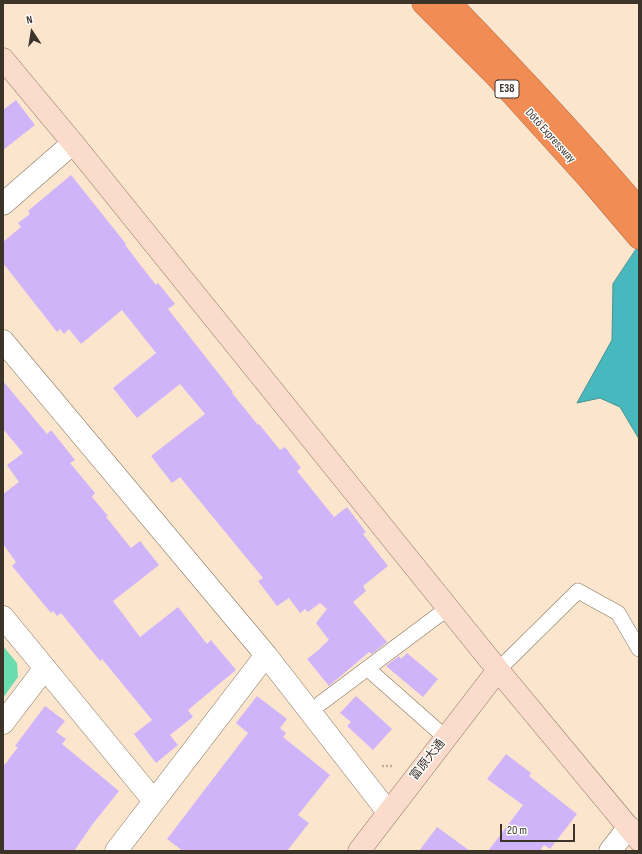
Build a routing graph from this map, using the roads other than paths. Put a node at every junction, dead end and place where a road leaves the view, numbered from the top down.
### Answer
1 (423, 3) edge
2 (450, 3) edge
3 (3, 59) edge
4 (73, 143) junction
5 (593, 170) junction
6 (3, 204) edge
7 (639, 209) edge
8 (639, 238) edge
9 (3, 341) edge
10 (448, 608) junction
11 (3, 617) edge
12 (639, 650) edge
13 (266, 655) junction
14 (45, 668) junction
15 (368, 669) junction
16 (498, 670) junction
17 (321, 703) dead end
18 (3, 723) edge
19 (446, 738) junction
20 (154, 801) junction
21 (388, 812) junction
22 (634, 834) edge
23 (116, 851) edge
24 (359, 851) edge
25 (610, 851) edge

1 - 5 highway, Dōtō Expressway / E38
2 - 5 highway, Dōtō Expressway / E38
3 - 4 street
4 - 6 street
4 - 10 street
5 - 7 highway, Dōtō Expressway / E38
5 - 8 highway, Dōtō Expressway / E38
9 - 13 street
10 - 15 lane
10 - 16 street
11 - 14 street
12 - 16 lane
13 - 20 street
13 - 21 street
14 - 18 street
14 - 20 street
15 - 17 lane
15 - 19 lane
16 - 19 street, 富原大通
16 - 22 street
19 - 21 street, 富原大通
20 - 23 street
21 - 24 street, 富原大通
22 - 25 street

